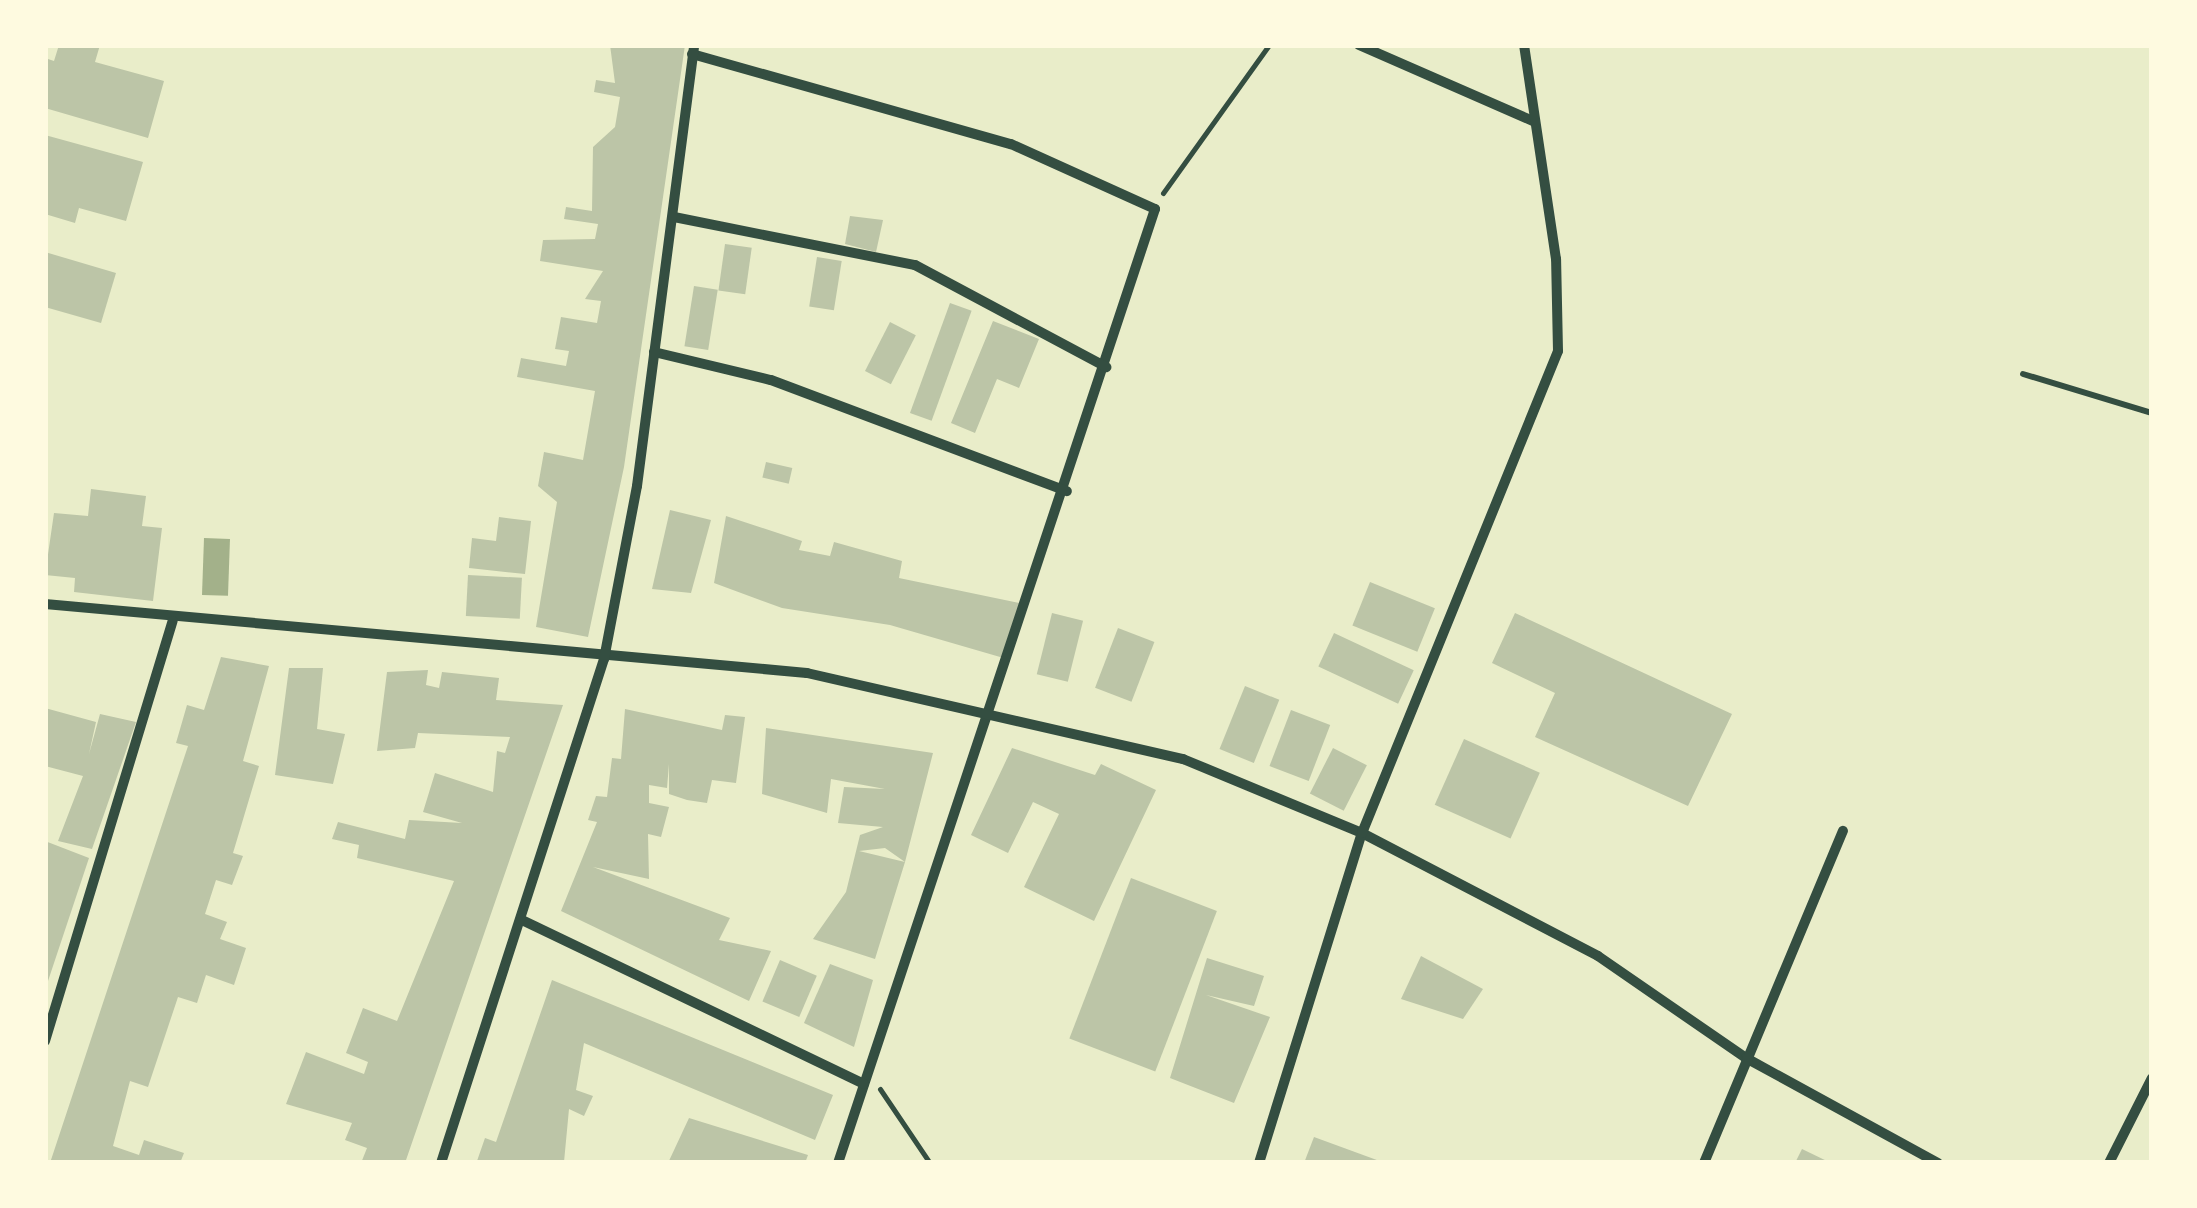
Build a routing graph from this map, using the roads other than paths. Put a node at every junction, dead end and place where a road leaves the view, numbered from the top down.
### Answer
1 (1358, 45) edge
2 (1524, 45) edge
3 (693, 50) edge
4 (1535, 122) junction
5 (674, 217) junction
6 (654, 352) junction
7 (1106, 367) junction
8 (2023, 374) dead end
9 (2152, 413) edge
10 (1067, 490) junction
11 (45, 604) edge
12 (173, 621) junction
13 (604, 658) junction
14 (991, 710) junction
15 (1842, 831) dead end
16 (1362, 833) junction
17 (524, 921) junction
18 (45, 1041) edge
19 (1746, 1058) junction
20 (2152, 1078) edge
21 (864, 1084) junction
22 (441, 1163) edge
23 (838, 1163) edge
24 (1259, 1163) edge
25 (1704, 1163) edge
26 (1938, 1163) edge
27 (2109, 1163) edge

1 - 4 street
2 - 4 street
3 - 5 street
3 - 7 street
4 - 16 street
5 - 6 street
5 - 7 street
6 - 10 street
6 - 13 street
7 - 10 street
8 - 9 lane
10 - 14 street
11 - 12 street
12 - 13 street
12 - 18 street
13 - 14 street
13 - 17 street
14 - 16 street
14 - 21 street
15 - 19 street
16 - 19 street
16 - 24 street
17 - 21 street
17 - 22 street
19 - 25 street
19 - 26 street
20 - 27 street
21 - 23 street

